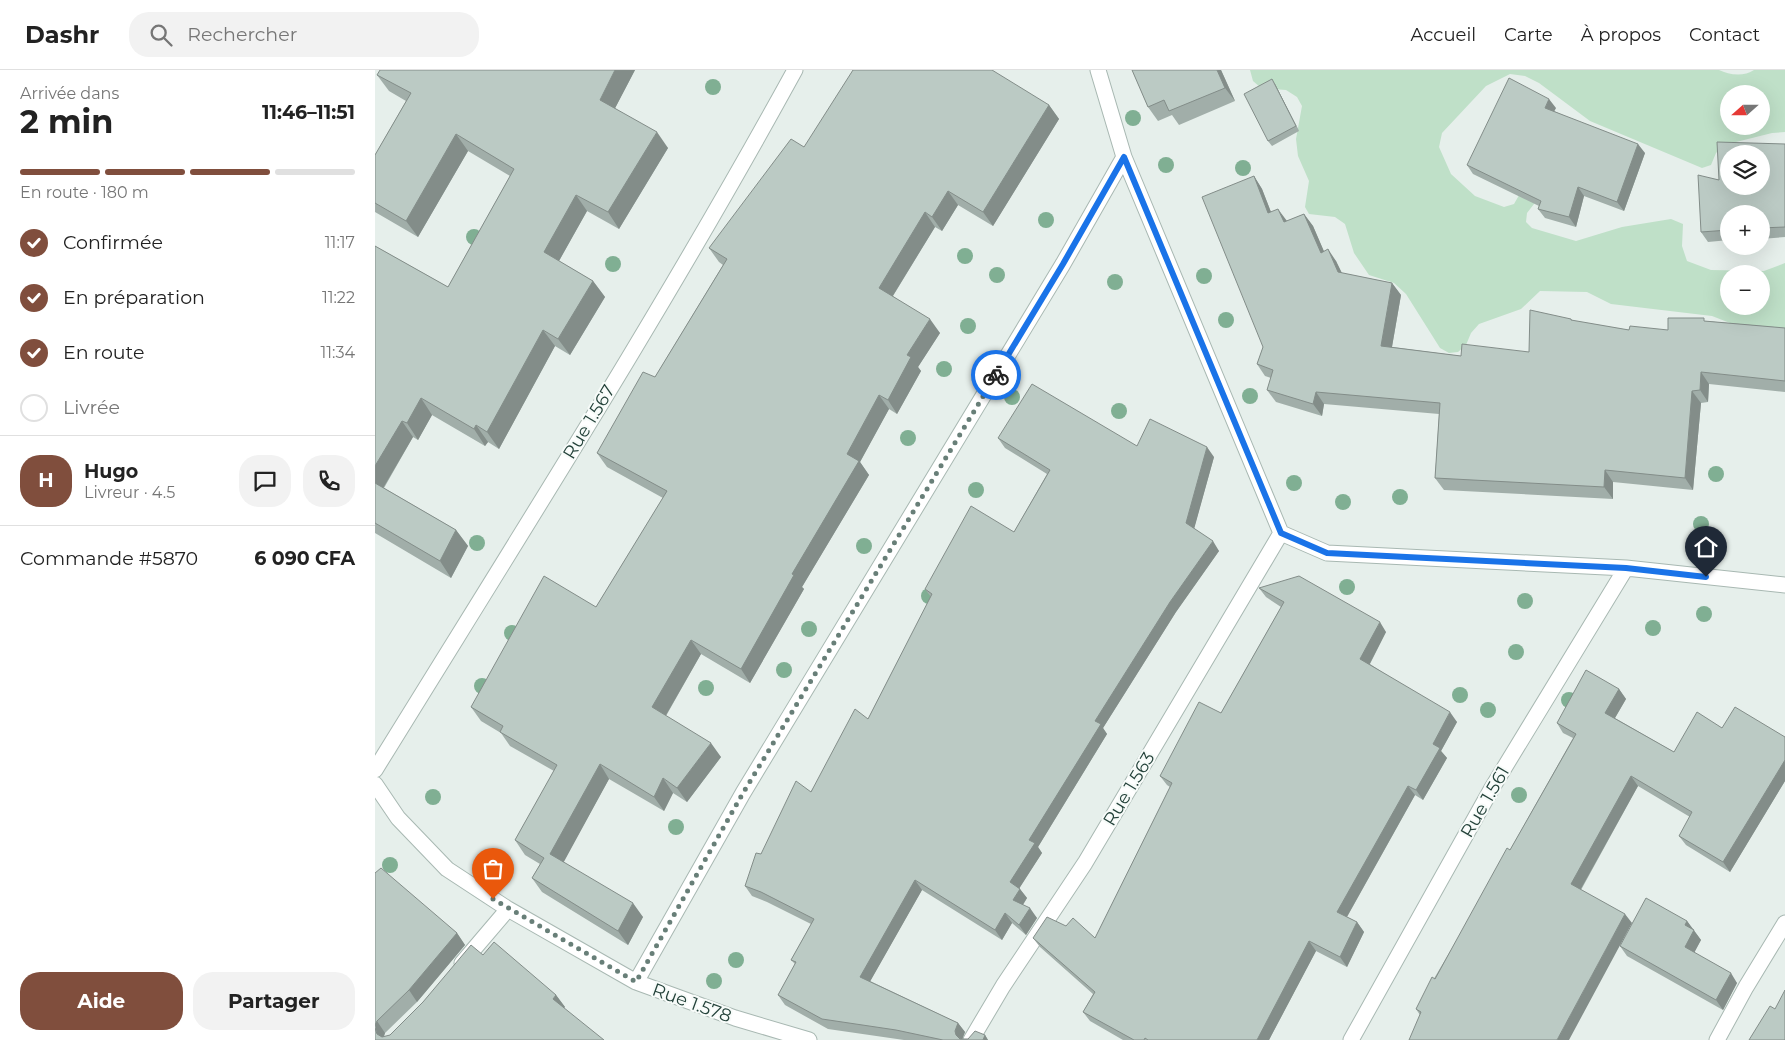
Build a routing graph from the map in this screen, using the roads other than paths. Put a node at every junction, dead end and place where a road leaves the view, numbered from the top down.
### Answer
1 (795, 70) edge
2 (1098, 70) edge
3 (1124, 157) junction
4 (1281, 533) junction
5 (1626, 568) junction
6 (1785, 585) edge
7 (375, 770) edge
8 (375, 784) edge
9 (508, 909) junction
10 (1785, 923) edge
11 (450, 977) edge
12 (636, 982) junction
13 (809, 1040) edge
14 (971, 1040) edge
15 (1351, 1040) edge
16 (1717, 1040) edge

1 - 7 street, Rue 1.567
2 - 3 street
3 - 4 street
3 - 12 street
4 - 5 street
4 - 14 street, Rue 1.563
5 - 6 street
5 - 15 street, Rue 1.561
8 - 9 street, Rue 1.578
9 - 11 street
9 - 12 street, Rue 1.578
10 - 16 street
12 - 13 street, Rue 1.578

